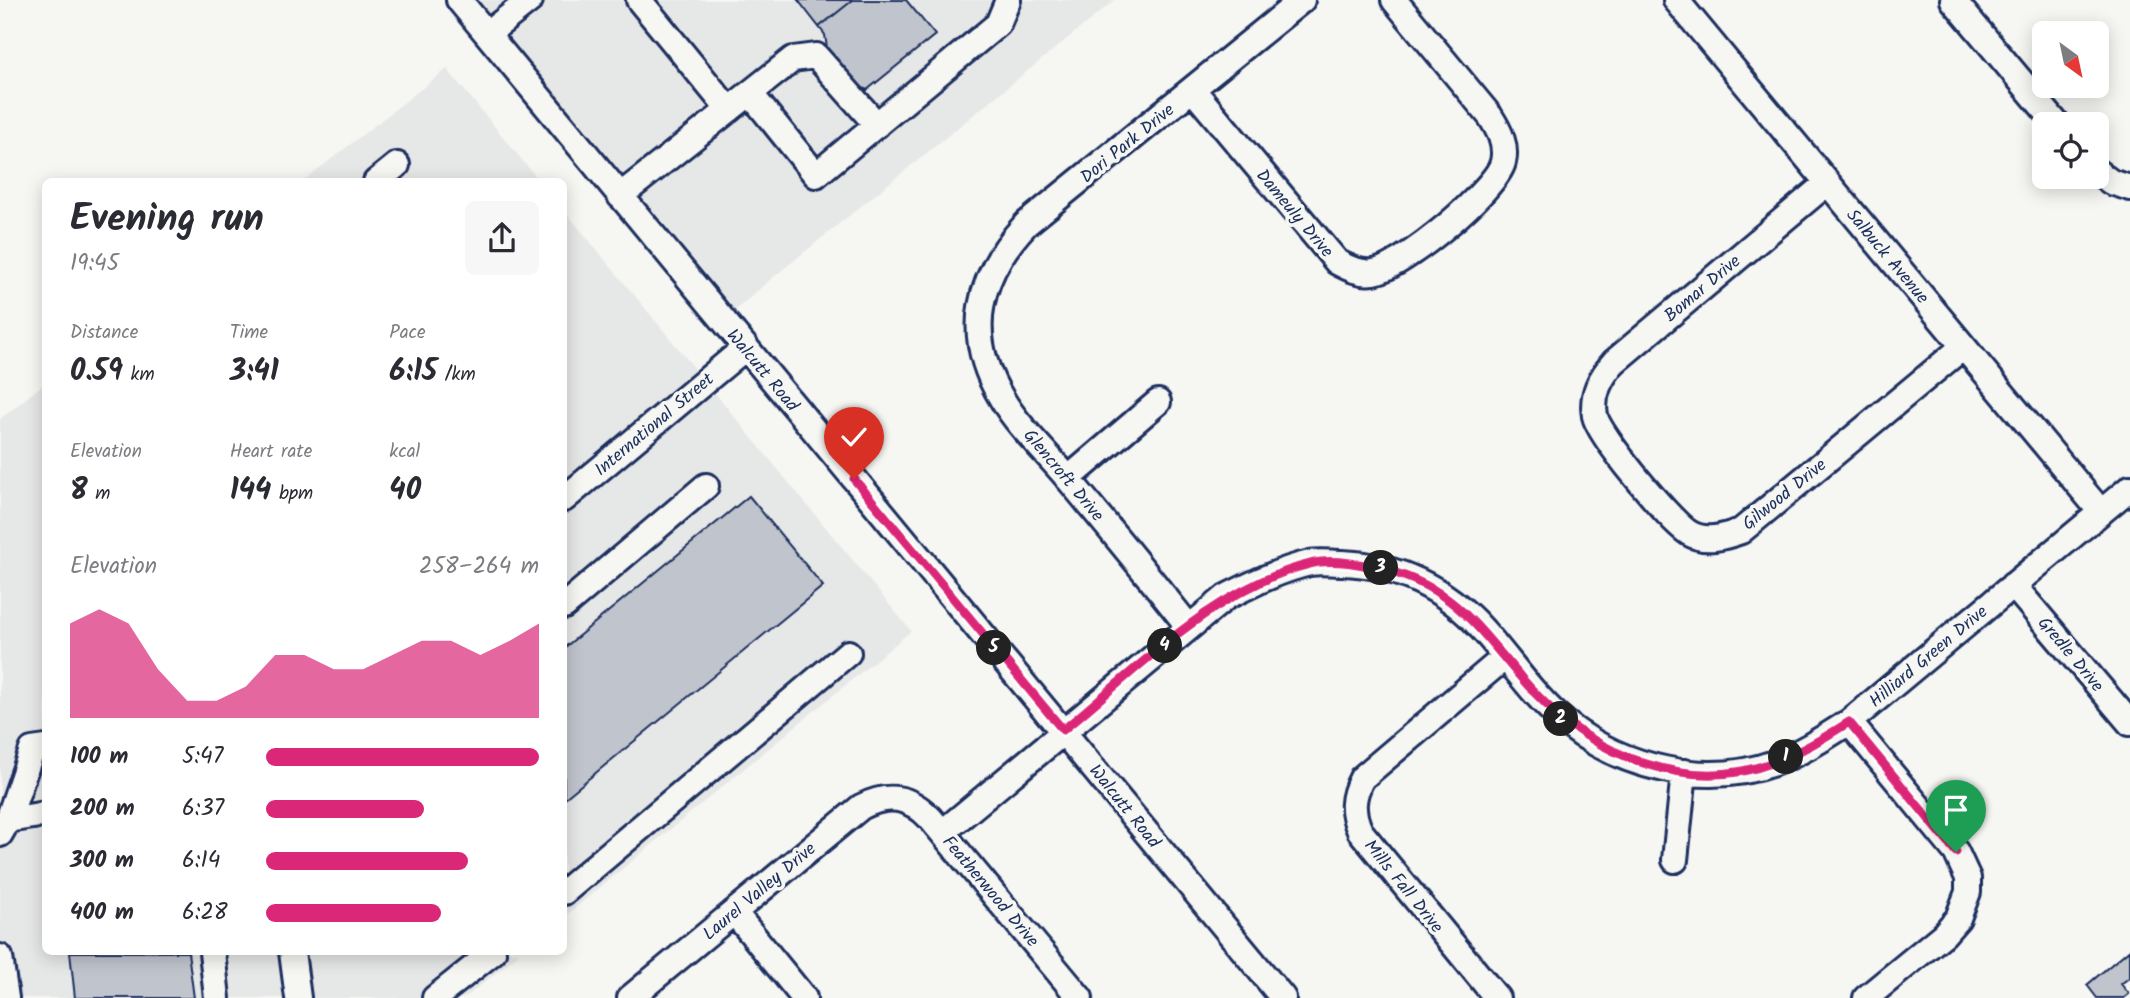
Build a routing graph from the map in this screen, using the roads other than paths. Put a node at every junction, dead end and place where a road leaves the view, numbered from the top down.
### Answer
1 (459, 0) edge
2 (530, 0) edge
3 (639, 0) edge
4 (1008, 0) edge
5 (1302, 0) edge
6 (1394, 0) edge
7 (1676, 0) edge
8 (1953, 0) edge
9 (487, 34) junction
10 (1193, 90) junction
11 (750, 93) junction
12 (729, 110) junction
13 (2047, 112) edge
14 (877, 125) junction
15 (397, 165) dead end
16 (381, 178) edge
17 (2109, 181) edge
18 (1828, 183) junction
19 (2130, 188) edge
20 (620, 196) junction
21 (980, 305) joint
22 (1963, 346) junction
23 (745, 348) junction
24 (1158, 402) dead end
25 (1594, 404) joint
26 (1068, 479) junction
27 (706, 486) dead end
28 (2130, 488) edge
29 (567, 496) edge
30 (2101, 512) junction
31 (2013, 585) junction
32 (567, 603) edge
33 (1189, 627) junction
34 (848, 653) dead end
35 (1505, 657) junction
36 (1849, 722) junction
37 (2130, 723) edge
38 (1063, 730) junction
39 (42, 749) edge
40 (1684, 772) junction
41 (894, 797) joint
42 (42, 815) edge
43 (4, 827) edge
44 (943, 832) junction
45 (1675, 860) dead end
46 (567, 889) edge
47 (734, 912) junction
48 (212, 955) edge
49 (292, 955) edge
50 (489, 955) edge
51 (0, 957) edge
52 (6, 998) edge
53 (218, 998) edge
54 (298, 998) edge
55 (435, 998) edge
56 (629, 998) edge
57 (804, 998) edge
58 (1080, 998) edge
59 (1283, 998) edge
60 (1497, 998) edge
61 (1866, 998) edge

1 - 9 street, Walcutt Road
2 - 9 street
3 - 12 street
4 - 14 street
5 - 10 street, Dori Park Drive
6 - 10 street, Dameuly Drive
7 - 18 street, Salbuck Avenue
8 - 13 street
9 - 20 street, Walcutt Road
10 - 21 street, Dori Park Drive
11 - 12 street
11 - 14 street
11 - 14 street
12 - 20 street
15 - 16 street
17 - 19 street
18 - 22 street, Salbuck Avenue
18 - 25 street, Bomar Drive
20 - 23 street, Walcutt Road
21 - 26 street, Glencroft Drive
22 - 25 street, Gilwood Drive
22 - 30 street, Salbuck Avenue
23 - 29 street, International Street
23 - 38 street, Walcutt Road
24 - 26 street
26 - 33 street, Glencroft Drive
27 - 32 street
28 - 30 street, Hilliard Green Drive
30 - 31 street, Hilliard Green Drive
31 - 36 street, Hilliard Green Drive
31 - 37 street, Gredle Drive
33 - 35 street, Hilliard Green Drive
33 - 38 street, Hilliard Green Drive
34 - 46 street
35 - 40 street, Hilliard Green Drive
35 - 60 street, Mills Fall Drive
36 - 40 street, Hilliard Green Drive
36 - 61 street
38 - 44 street, Hilliard Green Drive
38 - 59 street, Walcutt Road
39 - 43 street
40 - 45 street
41 - 44 street, Featherwood Drive
41 - 47 street, Laurel Valley Drive
42 - 43 street
44 - 58 street, Featherwood Drive
47 - 56 street, Laurel Valley Drive
47 - 57 street
48 - 53 street
49 - 54 street
50 - 55 street
51 - 52 street

